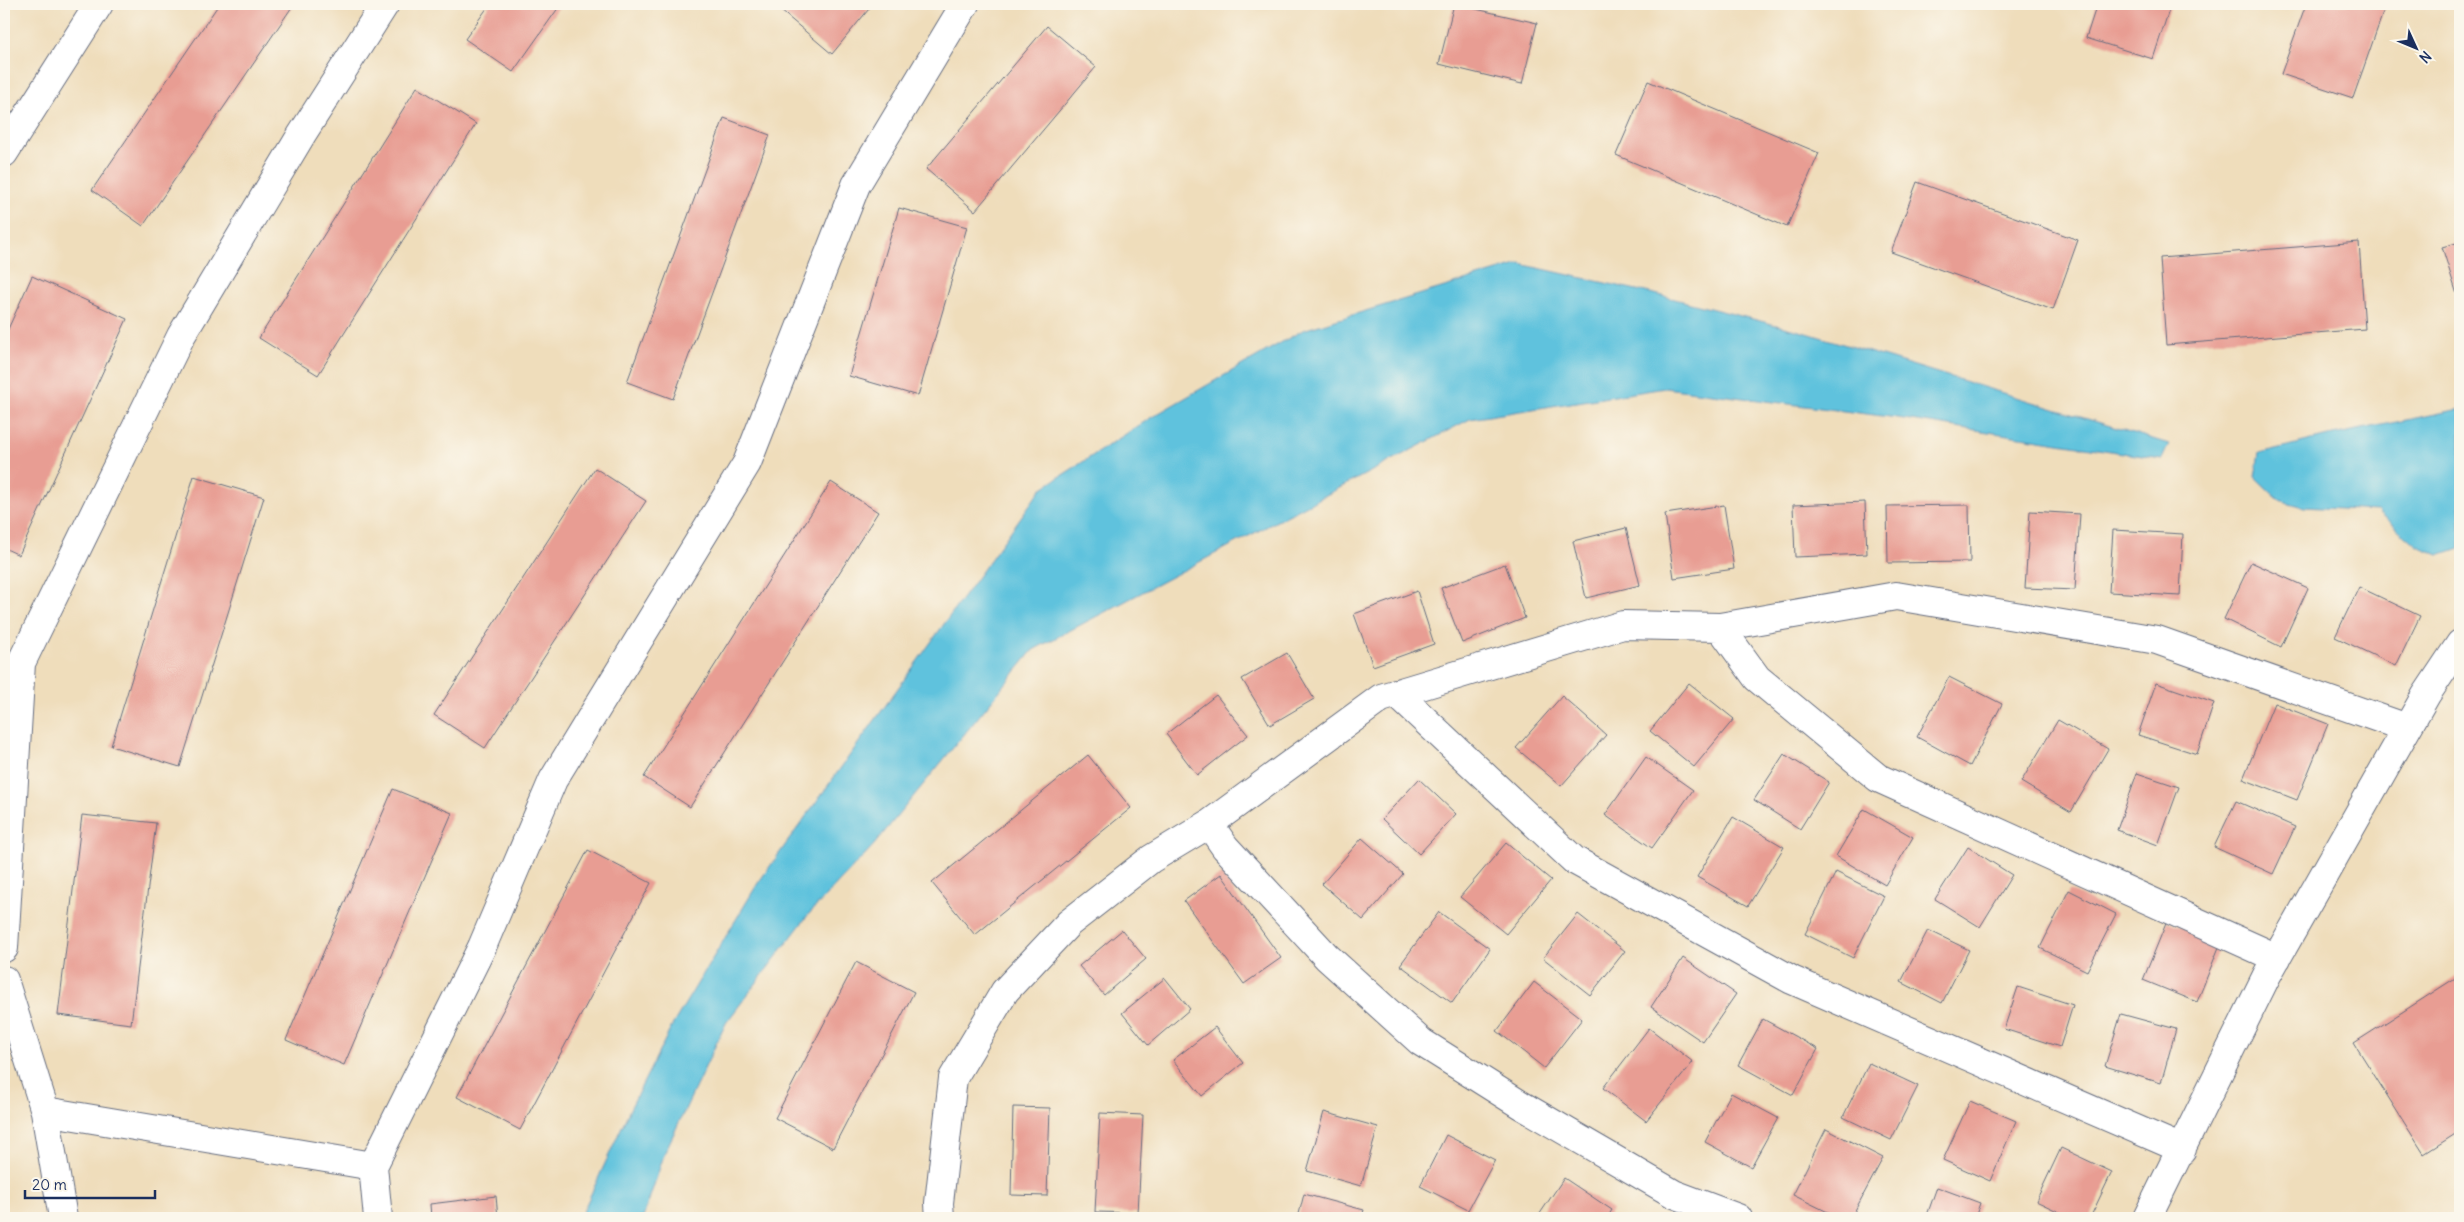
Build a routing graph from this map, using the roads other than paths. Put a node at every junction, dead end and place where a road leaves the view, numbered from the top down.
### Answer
1 (99, 4) edge
2 (385, 4) edge
3 (965, 4) edge
4 (4, 153) edge
5 (1720, 626) junction
6 (2460, 644) edge
7 (1396, 693) junction
8 (2407, 728) junction
9 (1209, 824) junction
10 (4, 948) edge
11 (2277, 958) junction
12 (4, 980) edge
13 (45, 1111) junction
14 (2182, 1149) junction
15 (373, 1166) junction
16 (63, 1218) edge
17 (378, 1218) edge
18 (940, 1218) edge
19 (1738, 1218) edge
20 (2147, 1218) edge

1 - 4 lane
2 - 10 lane
3 - 15 lane
5 - 7 lane
5 - 8 lane
5 - 11 lane
6 - 8 lane
7 - 9 lane
7 - 14 lane
8 - 11 lane
9 - 18 lane
9 - 19 lane
11 - 14 lane
12 - 13 lane
13 - 15 lane
13 - 16 lane
14 - 20 lane
15 - 17 lane

